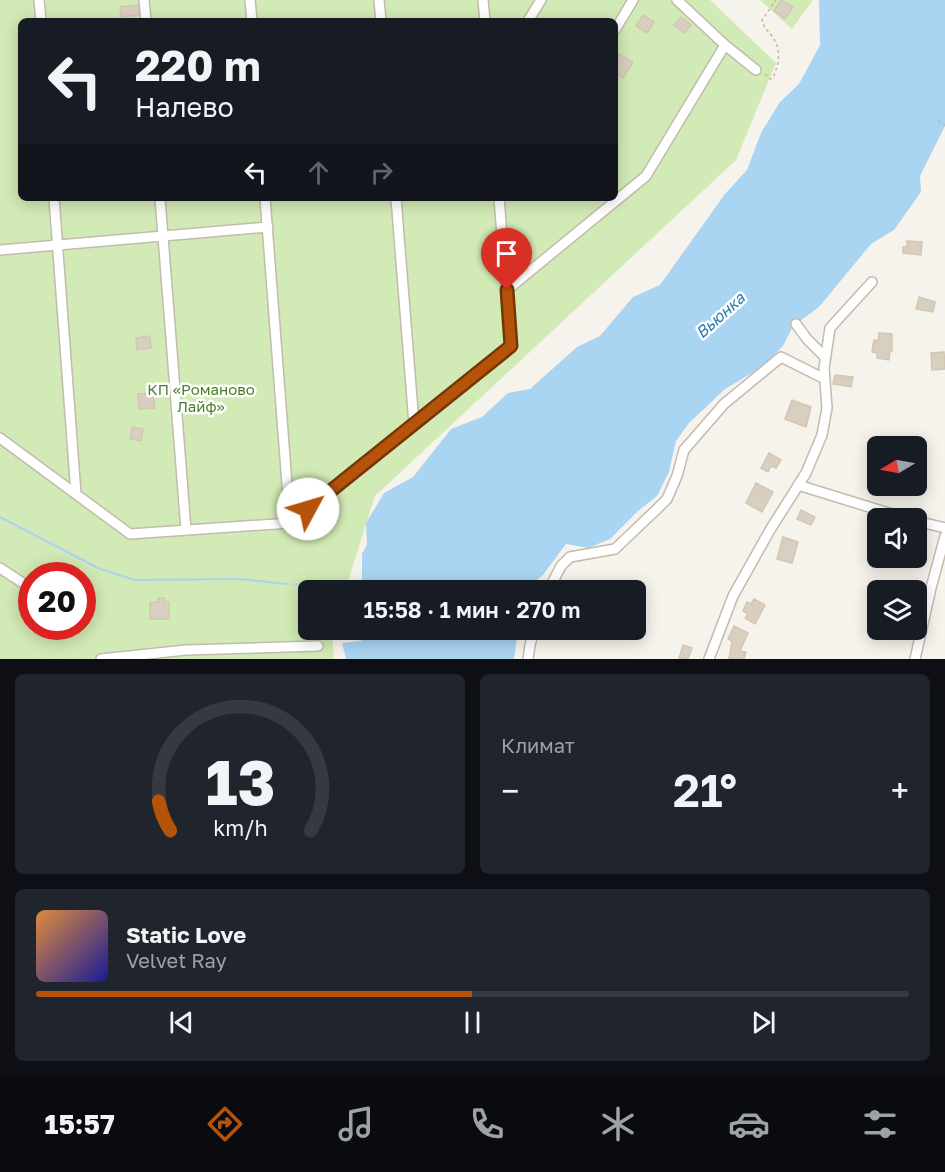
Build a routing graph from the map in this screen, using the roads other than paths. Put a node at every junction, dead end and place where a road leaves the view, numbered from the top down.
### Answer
1 (39, 0) edge
2 (144, 0) edge
3 (250, 0) edge
4 (380, 0) edge
5 (483, 0) edge
6 (541, 0) edge
7 (633, 0) edge
8 (677, 0) edge
9 (41, 18) edge
10 (146, 18) edge
11 (252, 18) edge
12 (381, 18) edge
13 (484, 18) edge
14 (530, 18) edge
15 (618, 25) edge
16 (725, 45) junction
17 (756, 70) road end
18 (618, 198) edge
19 (54, 201) edge
20 (160, 201) edge
21 (265, 201) edge
22 (396, 201) edge
23 (499, 201) edge
24 (615, 201) edge
25 (268, 226) junction
26 (163, 236) junction
27 (57, 246) junction
28 (0, 250) edge
29 (872, 282) dead end
30 (507, 290) junction
31 (796, 324) dead end
32 (825, 357) junction
33 (825, 379) junction
34 (414, 424) junction
35 (0, 438) edge
36 (798, 485) junction
37 (76, 494) junction
38 (872, 508) edge
39 (290, 523) junction
40 (927, 524) edge
41 (945, 528) edge
42 (186, 530) junction
43 (945, 536) edge
44 (0, 568) edge
45 (18, 580) edge
46 (554, 580) edge
47 (532, 640) edge
48 (318, 646) dead end
49 (187, 655) edge
50 (101, 659) edge
51 (528, 659) edge
52 (709, 659) edge
53 (915, 659) edge

1 - 9 street
2 - 10 street
3 - 11 street
4 - 12 street
5 - 13 street
6 - 14 street
7 - 15 street
8 - 16 street
16 - 17 street
16 - 18 street
19 - 27 street
20 - 26 street
21 - 25 street
22 - 34 street
23 - 30 street
24 - 30 street
25 - 26 street
25 - 39 street
26 - 27 street
26 - 42 street
27 - 28 street
27 - 37 street
29 - 32 street
30 - 34 street
31 - 32 street
32 - 33 street
33 - 36 street
33 - 46 street
34 - 39 street
35 - 37 street
36 - 38 street
36 - 52 street
37 - 42 street
39 - 42 street
40 - 41 street
43 - 53 street
44 - 45 street
47 - 51 street
48 - 49 street
49 - 50 street

